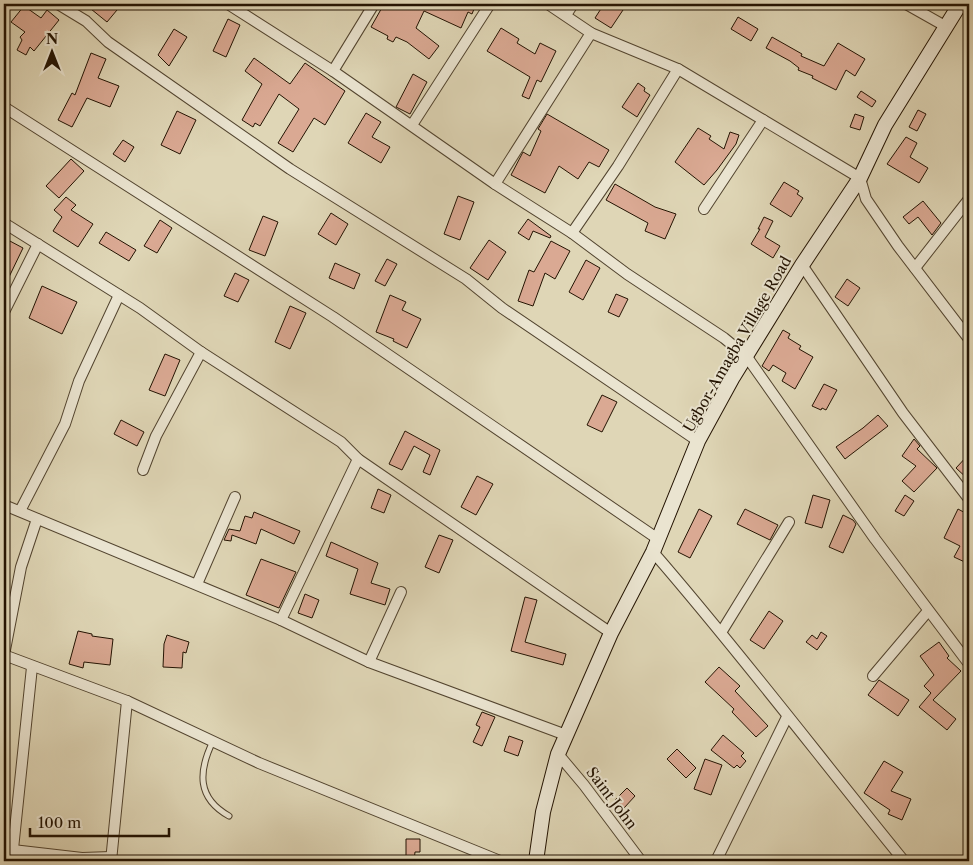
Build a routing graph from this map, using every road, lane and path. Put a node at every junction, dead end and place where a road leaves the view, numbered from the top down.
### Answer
1 (58, 4) edge
2 (228, 4) edge
3 (374, 4) edge
4 (490, 4) edge
5 (548, 4) edge
6 (573, 4) edge
7 (906, 4) edge
8 (960, 4) edge
9 (566, 15) junction
10 (945, 26) junction
11 (591, 34) junction
12 (678, 69) junction
13 (333, 71) junction
14 (4, 107) edge
15 (763, 120) junction
16 (412, 125) junction
17 (860, 178) junction
18 (494, 184) junction
19 (969, 199) edge
20 (704, 209) dead end
21 (4, 223) edge
22 (572, 233) junction
23 (38, 244) junction
24 (802, 265) junction
25 (915, 268) junction
26 (118, 295) junction
27 (4, 312) edge
28 (969, 339) edge
29 (201, 352) junction
30 (747, 357) junction
31 (698, 441) junction
32 (358, 459) junction
33 (143, 470) dead end
34 (235, 497) dead end
35 (969, 499) edge
36 (4, 505) edge
37 (20, 511) junction
38 (37, 519) junction
39 (789, 522) dead end
40 (655, 545) junction
41 (197, 584) junction
42 (401, 592) dead end
43 (928, 611) junction
44 (281, 620) junction
45 (722, 631) junction
46 (611, 633) junction
47 (369, 662) junction
48 (969, 664) edge
49 (32, 667) junction
50 (873, 676) dead end
51 (127, 702) junction
52 (787, 717) junction
53 (566, 735) junction
54 (213, 740) junction
55 (558, 754) junction
56 (230, 816) dead end
57 (8, 849) edge
58 (111, 859) edge
59 (500, 861) edge
60 (536, 861) edge
61 (641, 861) edge
62 (716, 861) edge
63 (904, 861) edge

1 - 31 street
2 - 13 street
3 - 13 street
4 - 16 street
5 - 9 street
6 - 9 street
7 - 10 street
8 - 10 street, Ugbor-Amagba Village Road
9 - 11 street
10 - 17 street, Ugbor-Amagba Village Road
11 - 12 street
11 - 18 street
12 - 15 street
12 - 22 street
13 - 16 street
14 - 40 street
15 - 17 street
15 - 20 street
16 - 18 street
17 - 24 street, Ugbor-Amagba Village Road
17 - 25 street
18 - 22 street
19 - 25 street
21 - 23 street
22 - 30 street
23 - 26 street
23 - 27 street
24 - 30 street, Ugbor-Amagba Village Road
24 - 35 street
25 - 28 street
26 - 29 street
26 - 37 street
29 - 32 street
29 - 33 street
30 - 31 street, Ugbor-Amagba Village Road
30 - 43 street
31 - 40 street, Ugbor-Amagba Village Road
32 - 44 street
32 - 46 street
34 - 41 street
36 - 37 street
37 - 38 street
38 - 41 street
38 - 49 street
39 - 45 street
40 - 45 street
40 - 46 street, Ugbor-Amagba Village Road
41 - 44 street
42 - 47 street
43 - 48 street
43 - 50 street
44 - 47 street
45 - 52 street
46 - 53 street, Ugbor-Amagba Village Road
47 - 53 street
49 - 51 street
49 - 57 street
51 - 54 street
51 - 58 street
52 - 62 street
52 - 63 street
53 - 55 street, Ugbor-Amagba Village Road
54 - 56 lane
54 - 59 street
55 - 60 street, Ugbor-Amagba Village Road
55 - 61 street, Saint John
57 - 58 street

